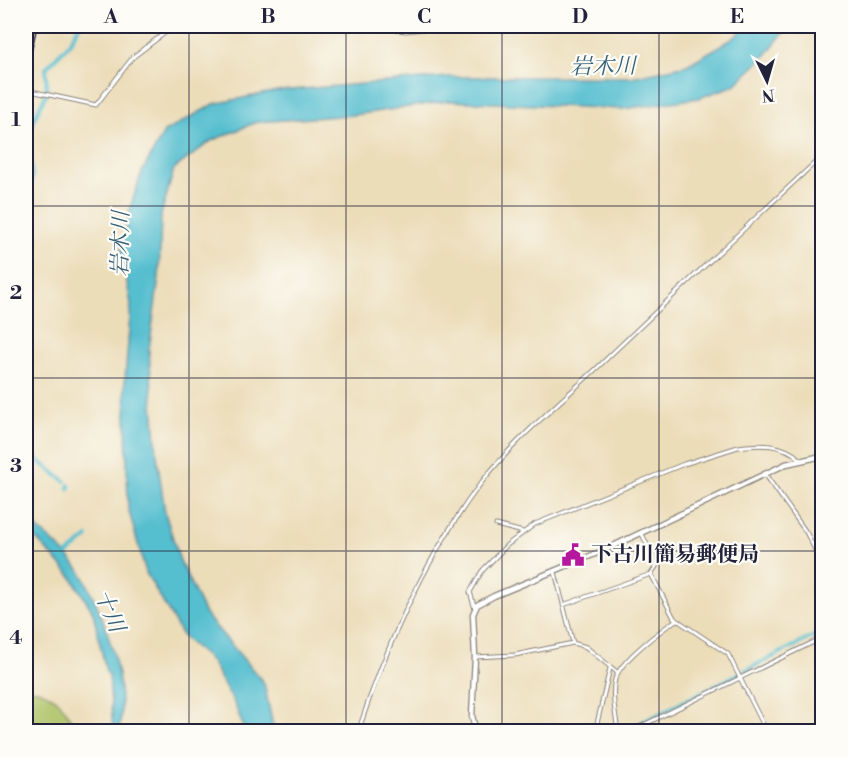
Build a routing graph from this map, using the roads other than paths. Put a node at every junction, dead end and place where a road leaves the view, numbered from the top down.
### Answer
1 (31, 26) edge
2 (186, 26) edge
3 (365, 26) edge
4 (449, 26) edge
5 (26, 45) edge
6 (26, 90) edge
7 (822, 156) edge
8 (822, 456) edge
9 (800, 459) junction
10 (765, 474) junction
11 (496, 525) dead end
12 (523, 532) junction
13 (642, 534) junction
14 (822, 563) edge
15 (554, 571) junction
16 (651, 574) junction
17 (563, 605) junction
18 (475, 609) junction
19 (676, 620) junction
20 (822, 638) edge
21 (573, 643) junction
22 (475, 657) junction
23 (610, 668) junction
24 (618, 673) junction
25 (739, 675) junction
26 (358, 732) edge
27 (476, 732) edge
28 (595, 732) edge
29 (618, 732) edge
30 (629, 732) edge
31 (768, 732) edge

1 - 5 highway
2 - 6 street
3 - 4 street
7 - 26 street
8 - 9 street
9 - 10 street
9 - 12 street
10 - 13 street
10 - 14 street
11 - 12 street
12 - 18 street
13 - 15 street
13 - 16 street
15 - 17 street
15 - 18 street
16 - 17 street
16 - 19 street
17 - 21 street
18 - 22 street
19 - 24 street
19 - 25 street
20 - 25 street
21 - 22 street
21 - 23 street
22 - 27 street
23 - 24 street
23 - 28 street
24 - 29 street
25 - 30 street
25 - 31 street

